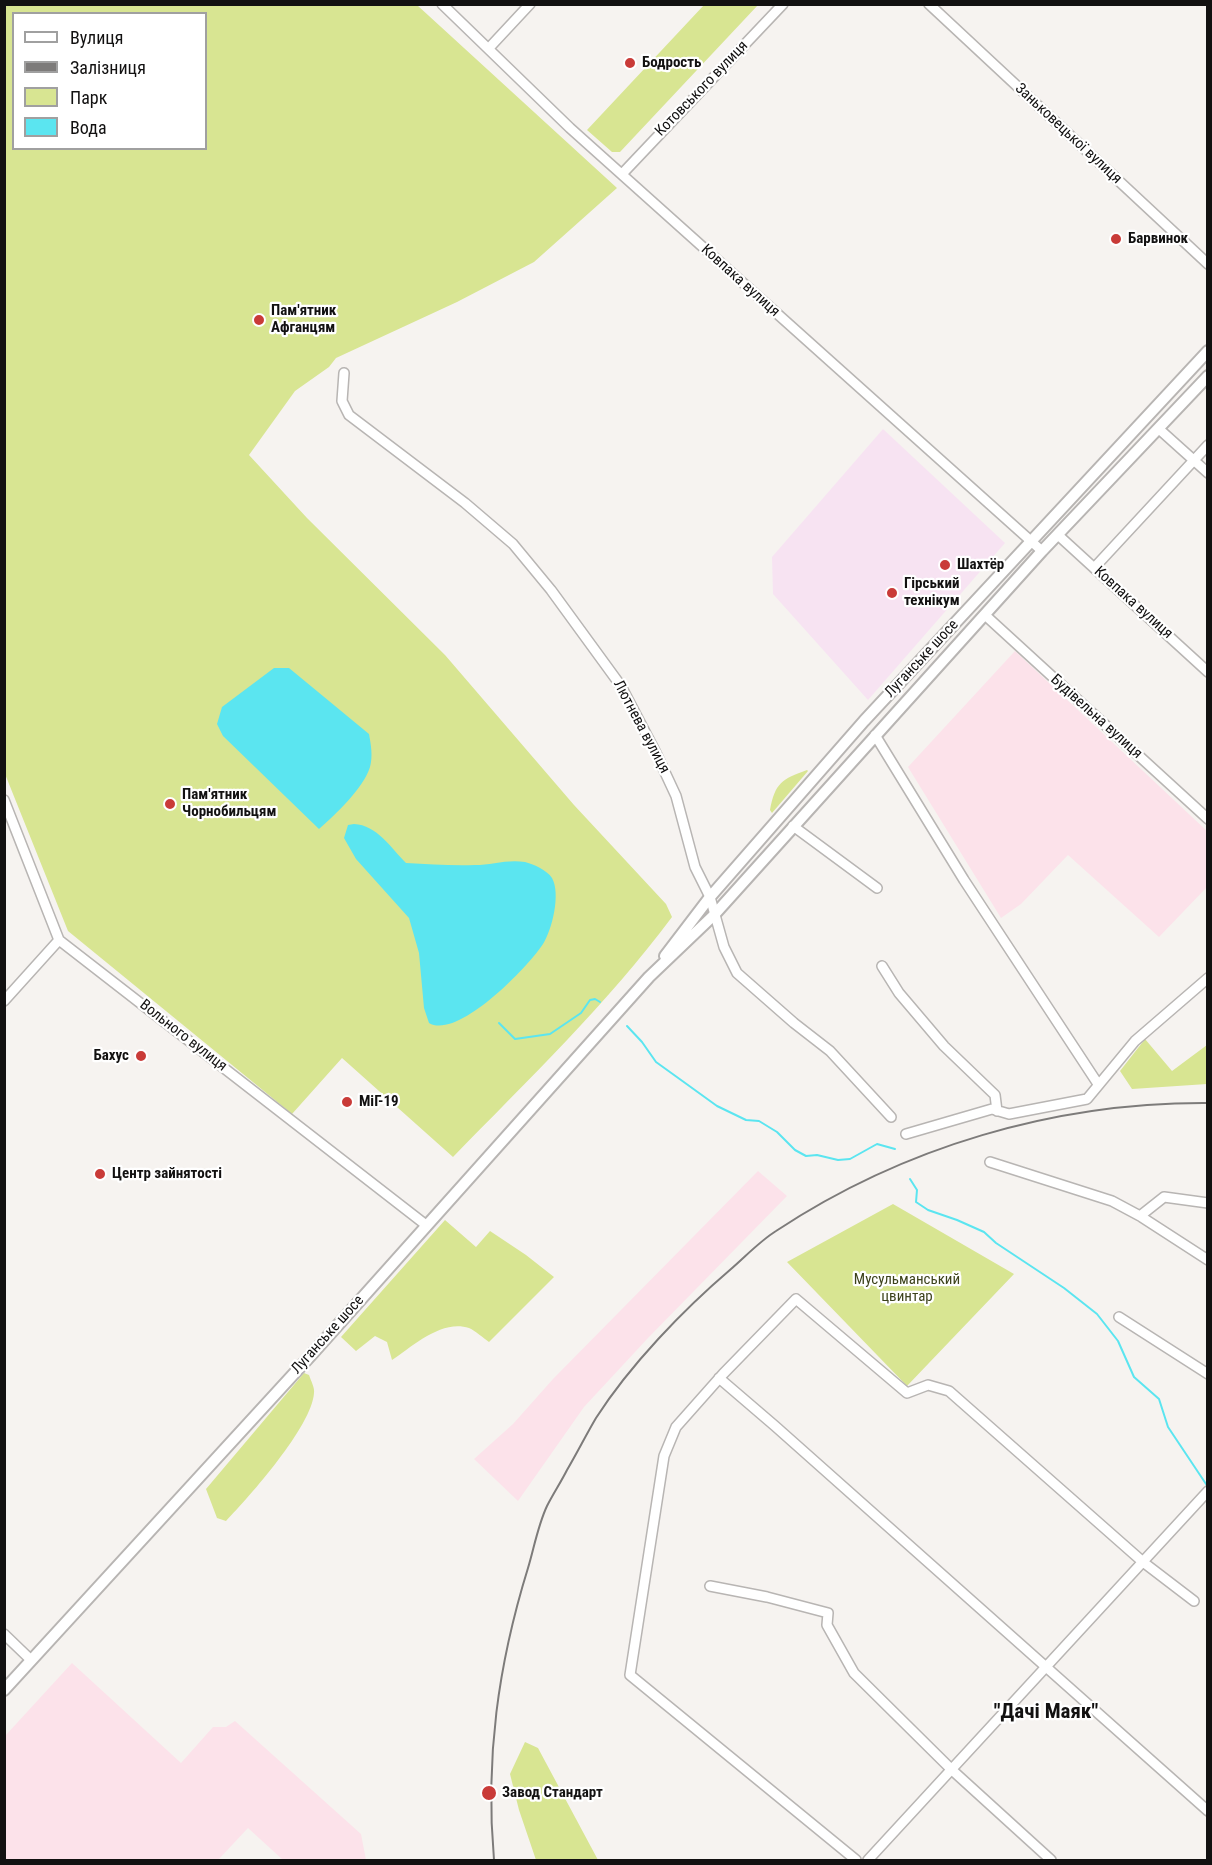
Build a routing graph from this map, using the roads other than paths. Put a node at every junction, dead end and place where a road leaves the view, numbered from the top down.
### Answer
1 (442, 4) edge
2 (530, 4) edge
3 (783, 4) edge
4 (929, 4) edge
5 (489, 48) junction
6 (622, 174) junction
7 (1208, 264) edge
8 (1208, 351) edge
9 (344, 373) dead end
10 (1208, 376) edge
11 (1159, 429) junction
12 (1208, 445) edge
13 (1193, 460) junction
14 (1208, 473) edge
15 (1058, 535) junction
16 (1031, 542) junction
17 (1042, 551) junction
18 (1094, 568) junction
19 (985, 615) junction
20 (1208, 672) edge
21 (875, 735) junction
22 (4, 800) edge
23 (1208, 819) edge
24 (793, 826) junction
25 (877, 888) dead end
26 (710, 897) junction
27 (714, 915) junction
28 (59, 940) junction
29 (882, 966) dead end
30 (649, 978) junction
31 (1208, 978) edge
32 (4, 1001) edge
33 (1098, 1084) junction
34 (998, 1111) junction
35 (891, 1117) dead end
36 (906, 1134) dead end
37 (990, 1162) dead end
38 (1208, 1203) edge
39 (1140, 1216) junction
40 (426, 1225) junction
41 (1208, 1260) edge
42 (1119, 1317) dead end
43 (1208, 1374) edge
44 (719, 1378) junction
45 (1208, 1491) edge
46 (1143, 1562) junction
47 (710, 1586) dead end
48 (1194, 1601) dead end
49 (4, 1635) edge
50 (31, 1660) junction
51 (1046, 1667) junction
52 (4, 1690) edge
53 (952, 1770) junction
54 (1208, 1811) edge
55 (856, 1860) edge
56 (868, 1860) edge
57 (1051, 1860) edge

1 - 5 street, Ковпака вулиця
2 - 5 street
3 - 6 street, Котовського вулиця
4 - 7 street, Заньковецької вулиця
5 - 6 street, Ковпака вулиця
6 - 16 street, Ковпака вулиця
8 - 16 main road, Луганське шосе
9 - 26 street, Лютнева вулиця
10 - 11 main road, Луганське шосе
11 - 13 street
11 - 15 main road, Луганське шосе
12 - 13 street
13 - 14 street
13 - 18 street
15 - 17 main road, Луганське шосе
15 - 18 street, Ковпака вулиця
16 - 17 street, Ковпака вулиця
16 - 26 main road, Луганське шосе
17 - 19 main road, Луганське шосе
18 - 20 street, Ковпака вулиця
19 - 21 main road, Луганське шосе
19 - 23 street, Будівельна вулиця
21 - 24 main road, Луганське шосе
21 - 33 street
22 - 28 street
24 - 25 street
24 - 27 main road, Луганське шосе
26 - 27 street, Лютнева вулиця
26 - 30 main road, Луганське шосе
27 - 30 main road, Луганське шосе
27 - 35 street, Лютнева вулиця
28 - 32 street
28 - 40 street, Вольного вулиця
29 - 34 street
30 - 40 main road, Луганське шосе
31 - 33 street
33 - 34 street
34 - 36 street
37 - 39 street
38 - 39 street
39 - 41 street
40 - 50 main road, Луганське шосе
42 - 43 street
44 - 46 street
44 - 51 street
44 - 55 street
45 - 46 street
46 - 48 street
46 - 51 street
47 - 53 street
49 - 50 street
50 - 52 main road, Луганське шосе
51 - 53 street
51 - 54 street
53 - 56 street
53 - 57 street

